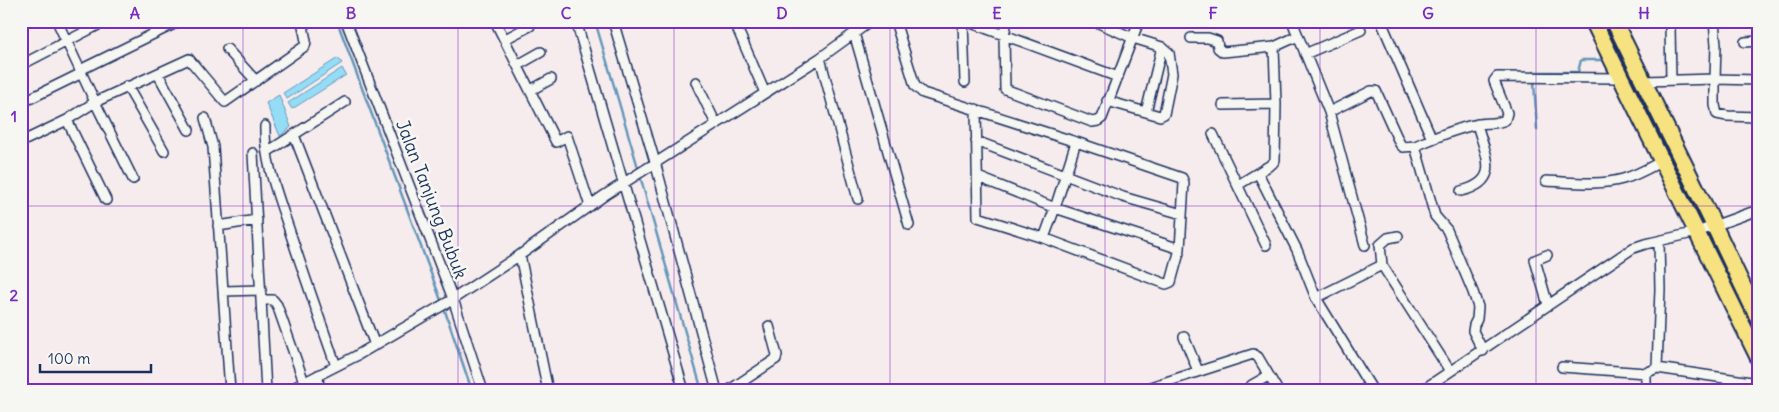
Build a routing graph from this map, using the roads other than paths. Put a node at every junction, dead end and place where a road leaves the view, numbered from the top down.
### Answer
1 (57, 21) edge
2 (106, 21) edge
3 (180, 21) edge
4 (302, 21) edge
5 (346, 21) edge
6 (495, 21) edge
7 (576, 21) edge
8 (612, 21) edge
9 (734, 21) edge
10 (871, 21) edge
11 (895, 21) edge
12 (964, 21) edge
13 (1007, 21) edge
14 (1094, 21) edge
15 (1139, 21) edge
16 (1292, 21) edge
17 (1381, 21) edge
18 (1593, 21) edge
19 (1614, 21) edge
20 (1714, 21) edge
21 (530, 26) dead end
22 (1670, 27) dead end
23 (1361, 30) dead end
24 (854, 33) junction
25 (1004, 35) junction
26 (1298, 36) junction
27 (1133, 38) junction
28 (1191, 38) dead end
29 (505, 39) junction
30 (1758, 41) edge
31 (66, 42) junction
32 (1745, 42) dead end
33 (1162, 47) junction
34 (1274, 47) junction
35 (228, 49) dead end
36 (541, 52) dead end
37 (1305, 54) junction
38 (820, 58) junction
39 (21, 65) edge
40 (518, 65) junction
41 (81, 72) junction
42 (158, 74) junction
43 (1118, 77) junction
44 (1620, 78) junction
45 (551, 79) dead end
46 (1715, 79) junction
47 (1671, 80) junction
48 (1758, 80) edge
49 (256, 81) junction
50 (1644, 81) junction
51 (696, 82) dead end
52 (965, 82) dead end
53 (127, 86) junction
54 (531, 90) junction
55 (765, 93) junction
56 (23, 102) dead end
57 (95, 102) junction
58 (345, 102) dead end
59 (1107, 102) junction
60 (1276, 104) junction
61 (1224, 105) dead end
62 (976, 109) junction
63 (1146, 112) junction
64 (1329, 112) junction
65 (1758, 117) edge
66 (205, 118) dead end
67 (67, 120) junction
68 (716, 124) junction
69 (1477, 124) junction
70 (265, 126) dead end
71 (190, 130) dead end
72 (1213, 134) dead end
73 (294, 135) junction
74 (1432, 139) junction
75 (976, 141) junction
76 (21, 142) edge
77 (1076, 142) junction
78 (1415, 146) junction
79 (164, 151) dead end
80 (267, 152) junction
81 (253, 153) dead end
82 (1662, 161) junction
83 (653, 164) junction
84 (1258, 173) junction
85 (1066, 176) junction
86 (978, 177) junction
87 (133, 179) dead end
88 (1546, 181) dead end
89 (626, 182) junction
90 (1238, 185) junction
91 (1460, 191) dead end
92 (858, 199) dead end
93 (106, 200) dead end
94 (590, 206) junction
95 (1055, 208) junction
96 (1758, 210) edge
97 (1182, 214) junction
98 (256, 220) junction
99 (909, 225) dead end
100 (1714, 225) junction
101 (218, 226) junction
102 (1697, 232) junction
103 (1398, 236) dead end
104 (1044, 238) junction
105 (1659, 241) junction
106 (1266, 245) dead end
107 (1365, 245) dead end
108 (1180, 249) junction
109 (520, 255) junction
110 (1547, 255) dead end
111 (1382, 265) junction
112 (261, 290) junction
113 (222, 292) junction
114 (1316, 298) junction
115 (261, 300) junction
116 (451, 300) junction
117 (1548, 305) junction
118 (1758, 318) edge
119 (769, 326) dead end
120 (1184, 337) dead end
121 (375, 345) junction
122 (1483, 351) junction
123 (1758, 357) edge
124 (336, 366) junction
125 (1562, 367) dead end
126 (1657, 368) junction
127 (1450, 370) junction
128 (1198, 371) junction
129 (1646, 373) junction
130 (318, 375) junction
131 (1268, 376) junction
132 (304, 382) junction
133 (1758, 383) edge
134 (230, 391) edge
135 (266, 391) edge
136 (287, 391) edge
137 (319, 391) edge
138 (483, 391) edge
139 (548, 391) edge
140 (684, 391) edge
141 (717, 391) edge
142 (728, 391) edge
143 (1138, 391) edge
144 (1246, 391) edge
145 (1278, 391) edge
146 (1373, 391) edge
147 (1421, 391) edge
148 (1646, 391) edge

1 - 31 street
2 - 31 street
3 - 41 street
4 - 49 street
5 - 116 street, Jalan Tanjung Bubuk
6 - 29 street
7 - 89 street
8 - 83 street
9 - 55 street
10 - 24 street
11 - 62 street
12 - 25 street
12 - 52 street
13 - 25 street
14 - 27 street
15 - 27 street
16 - 26 street
17 - 74 street
18 - 44 highway
19 - 50 highway
20 - 46 street
21 - 29 street
22 - 47 street
23 - 37 street
24 - 38 street
24 - 99 street
25 - 43 street
25 - 59 street
26 - 34 street
26 - 37 street
27 - 33 street
27 - 43 street
28 - 34 street
29 - 40 street
30 - 32 street
31 - 39 street
31 - 41 street
33 - 63 street
33 - 63 street
34 - 60 street
35 - 49 street
36 - 40 street
37 - 64 street
38 - 55 street
38 - 92 street
40 - 54 street
41 - 56 street
41 - 57 street
42 - 49 street
42 - 53 street
42 - 71 street
43 - 59 street
44 - 69 street
44 - 82 highway
45 - 54 street
46 - 47 street
46 - 48 street
46 - 65 street
47 - 50 street
50 - 100 highway
51 - 68 street
53 - 57 street
53 - 79 street
54 - 94 street
55 - 68 street
57 - 67 street
57 - 87 street
58 - 73 street
59 - 63 street
60 - 61 street
60 - 84 street
62 - 75 street
62 - 77 street
64 - 78 street
64 - 107 street
66 - 101 street
67 - 76 street
67 - 93 street
68 - 83 street
69 - 74 street
69 - 91 street
70 - 80 street
72 - 90 street
73 - 80 street
73 - 121 street
74 - 78 street
75 - 85 street
75 - 86 street
77 - 85 street
77 - 97 street
78 - 122 street
80 - 124 street
81 - 98 street
82 - 88 street
82 - 102 highway
83 - 89 street
83 - 141 street
84 - 90 street
84 - 114 street
85 - 95 street
85 - 97 street
86 - 95 street
86 - 104 street
89 - 94 street
89 - 140 street
90 - 106 street
94 - 109 street
95 - 104 street
95 - 108 street
96 - 100 street
97 - 108 street
98 - 101 street
98 - 112 street
100 - 102 street
100 - 118 highway
101 - 113 street
102 - 105 street
102 - 123 highway
103 - 111 street
104 - 108 street
105 - 117 street
105 - 126 street
109 - 116 street
109 - 139 street
110 - 117 street
111 - 114 street
111 - 127 street
112 - 113 street
112 - 115 street
113 - 134 street
114 - 146 street
115 - 132 street
115 - 135 street
116 - 121 street
116 - 138 street, Jalan Tanjung Bubuk
117 - 122 street
119 - 142 street
120 - 128 street
121 - 124 street
122 - 127 street
124 - 130 street
125 - 129 street
126 - 129 street
126 - 133 street
127 - 147 street
128 - 131 street
128 - 143 street
129 - 148 street
130 - 132 street
130 - 137 street
131 - 144 street
131 - 145 street
132 - 136 street

